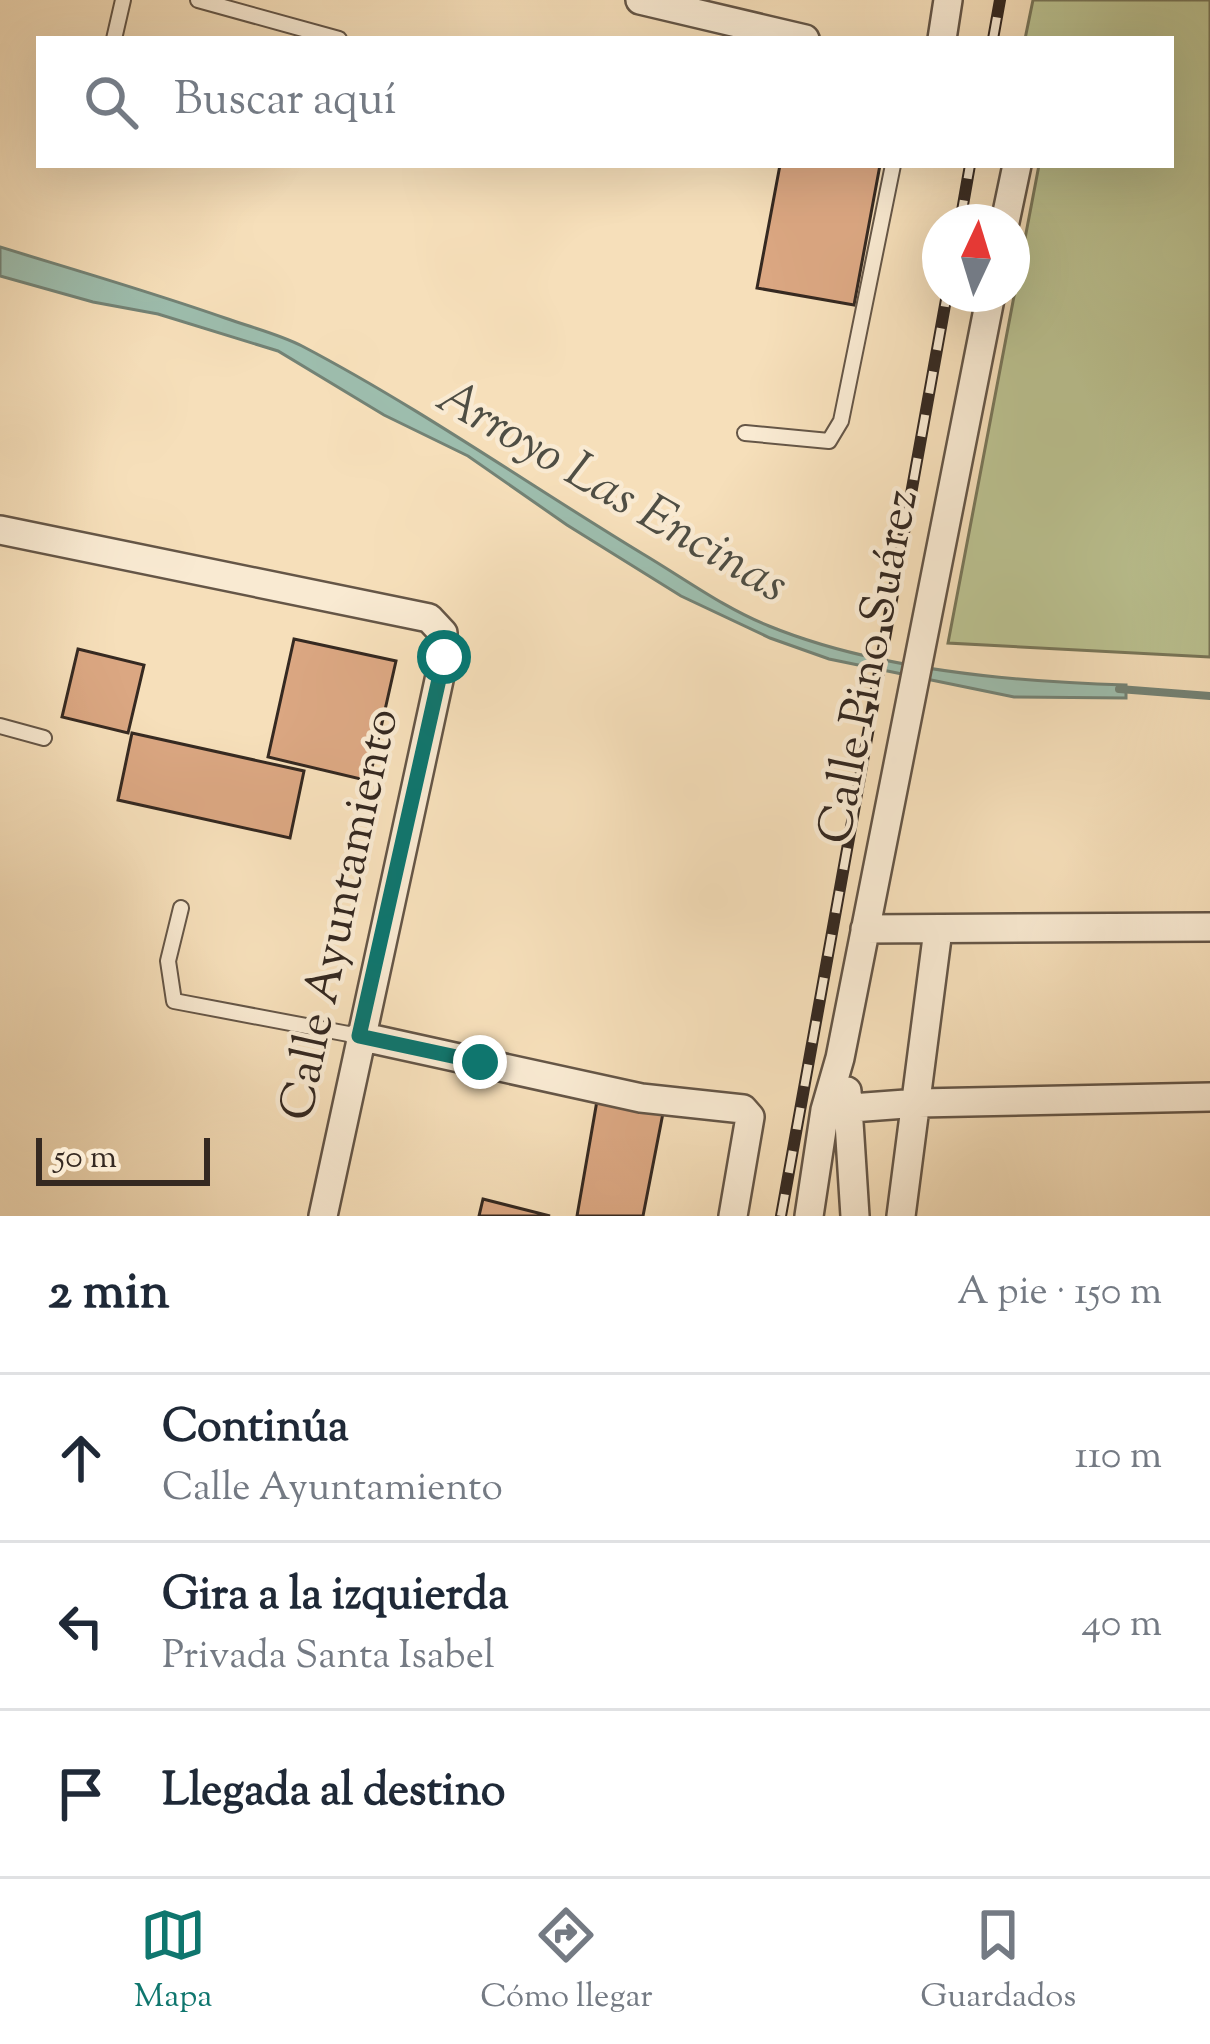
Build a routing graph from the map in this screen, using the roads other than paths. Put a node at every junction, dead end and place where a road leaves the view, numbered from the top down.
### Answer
1 (122, 0) edge
2 (198, 0) edge
3 (640, 0) edge
4 (947, 0) edge
5 (115, 36) edge
6 (328, 36) edge
7 (792, 36) edge
8 (941, 36) edge
9 (892, 168) edge
10 (1016, 168) edge
11 (1009, 204) edge
12 (987, 312) edge
13 (745, 433) dead end
14 (0, 530) edge
15 (0, 726) edge
16 (44, 738) dead end
17 (181, 908) dead end
18 (1210, 927) edge
19 (865, 929) junction
20 (938, 930) junction
21 (359, 1036) junction
22 (1210, 1097) edge
23 (919, 1103) junction
24 (838, 1109) junction
25 (323, 1216) edge
26 (733, 1216) edge
27 (809, 1216) edge
28 (855, 1216) edge
29 (902, 1216) edge

1 - 5 lane
2 - 6 lane
3 - 7 street
4 - 8 street
9 - 13 lane
10 - 11 street
12 - 19 street, Calle Pino Suárez
14 - 21 street, Calle Ayuntamiento
15 - 16 lane
17 - 21 lane
18 - 20 street
19 - 20 street
19 - 24 street, Calle Pino Suárez
20 - 23 street
21 - 25 street, Calle Ayuntamiento
21 - 26 street
22 - 23 street
23 - 24 street
23 - 29 street
24 - 27 street, Calle Pino Suárez
24 - 28 street, Calle Pino Suárez

